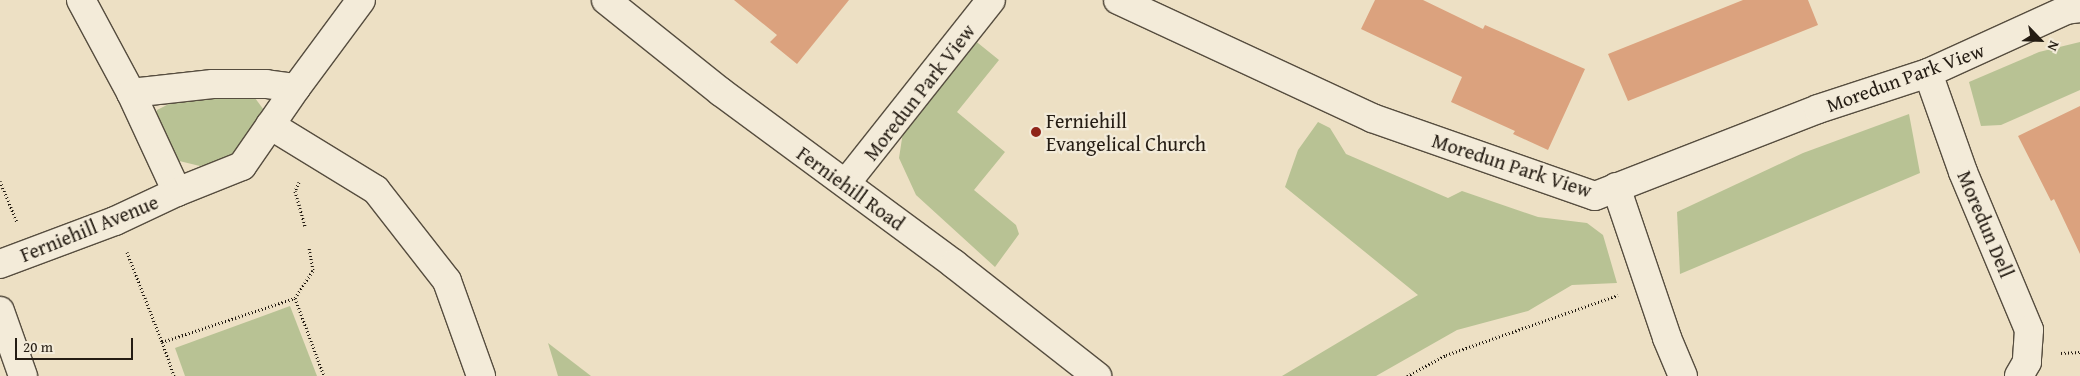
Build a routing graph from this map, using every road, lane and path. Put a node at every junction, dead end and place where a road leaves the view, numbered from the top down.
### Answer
1 (81, 0) edge
2 (360, 0) edge
3 (606, 0) edge
4 (991, 0) edge
5 (1131, 3) edge
6 (2070, 6) edge
7 (1928, 73) junction
8 (296, 88) junction
9 (131, 93) junction
10 (270, 125) junction
11 (310, 150) junction
12 (0, 180) edge
13 (846, 183) junction
14 (1616, 187) junction
15 (177, 192) junction
16 (115, 221) junction
17 (305, 227) dead end
18 (309, 248) dead end
19 (30, 253) junction
20 (0, 264) edge
21 (1649, 284) junction
22 (294, 298) junction
23 (0, 311) edge
24 (162, 342) junction
25 (23, 376) edge
26 (174, 376) edge
27 (324, 376) edge
28 (481, 376) edge
29 (1097, 376) edge
30 (1407, 376) edge
31 (1683, 376) edge
32 (2019, 376) edge

1 - 9 street, Ferniehill Avenue
2 - 8 street, Ferniehill Avenue
3 - 13 street, Ferniehill Road
4 - 13 street, Moredun Park View
5 - 14 street, Moredun Park View
6 - 7 street, Moredun Park View
7 - 14 street, Moredun Park View
7 - 32 street, Moredun Dell
8 - 9 street
8 - 10 street, Ferniehill Avenue
9 - 15 street, Ferniehill Avenue
10 - 11 street
10 - 15 street, Ferniehill Avenue
11 - 17 path
11 - 28 street
12 - 19 path
13 - 29 street, Ferniehill Road
14 - 21 street
15 - 16 street, Ferniehill Avenue
16 - 19 street, Ferniehill Avenue
16 - 24 path
18 - 22 path
19 - 20 street, Ferniehill Avenue
21 - 30 path
21 - 31 street
22 - 24 path
22 - 27 path
23 - 25 street
24 - 26 path

